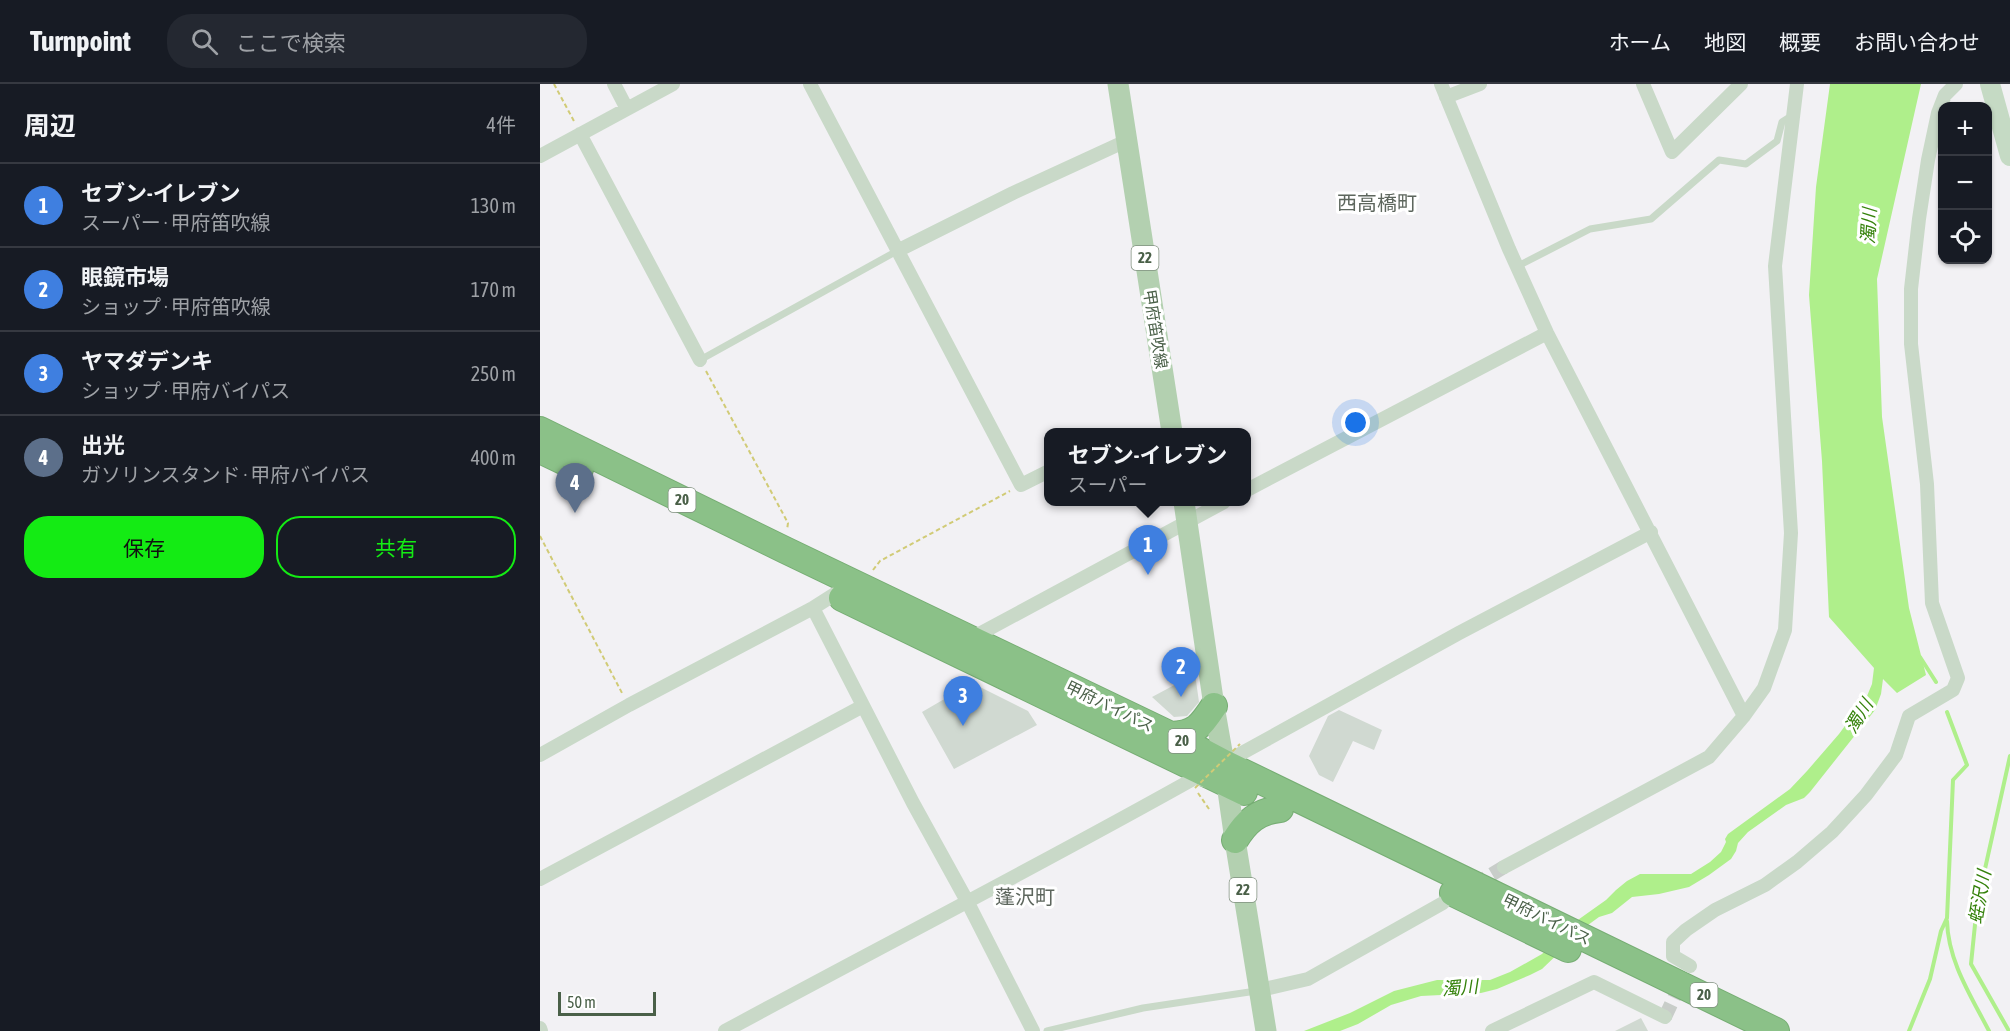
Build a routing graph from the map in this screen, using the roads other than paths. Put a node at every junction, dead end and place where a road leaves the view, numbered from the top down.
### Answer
1 (614, 84) edge
2 (673, 84) edge
3 (810, 84) edge
4 (1118, 84) edge
5 (1441, 84) edge
6 (1480, 84) edge
7 (1643, 84) edge
8 (1741, 84) edge
9 (1797, 84) edge
10 (1956, 84) edge
11 (1990, 84) edge
12 (1446, 97) junction
13 (627, 109) junction
14 (1794, 114) junction
15 (580, 134) junction
16 (1126, 141) junction
17 (540, 156) edge
18 (2010, 156) edge
19 (897, 251) junction
20 (1516, 267) junction
21 (1547, 333) junction
22 (700, 360) joint
23 (1171, 428) edge
24 (540, 430) edge
25 (540, 450) edge
26 (1044, 473) edge
27 (1251, 488) edge
28 (1205, 506) edge
29 (1186, 511) edge
30 (1651, 532) junction
31 (830, 587) junction
32 (970, 639) junction
33 (863, 706) junction
34 (1214, 706) junction
35 (1744, 716) junction
36 (1171, 735) junction
37 (540, 755) edge
38 (1225, 774) junction
39 (1280, 809) junction
40 (1235, 840) junction
41 (1504, 867) tunnel mouth
42 (540, 879) edge
43 (967, 901) junction
44 (1443, 903) dead end
45 (1502, 907) junction
46 (1620, 965) junction
47 (1690, 966) dead end
48 (1261, 993) junction
49 (1665, 1017) dead end
50 (725, 1031) edge
51 (1033, 1031) edge
52 (1047, 1031) edge
53 (1266, 1031) edge
54 (1492, 1031) edge
55 (1736, 1031) edge
56 (1776, 1031) edge

1 - 13 street
2 - 13 street
3 - 19 street
4 - 16 main road, 甲府笛吹線 / 22
5 - 12 street
6 - 12 street
7 - 8 street
9 - 14 street
10 - 47 street
11 - 18 street
12 - 20 street
13 - 15 street
14 - 20 lane
14 - 35 street
15 - 17 street
15 - 22 street
16 - 19 street
16 - 23 main road, 甲府笛吹線 / 22
19 - 22 lane
19 - 26 street
20 - 21 street
21 - 27 street
21 - 30 street
24 - 31 highway, 甲府バイパス / 20
25 - 31 highway, 甲府バイパス / 20
28 - 29 street
29 - 32 street
29 - 34 main road, 22
30 - 35 street
30 - 38 street
31 - 32 highway, 甲府バイパス / 20
31 - 33 street
31 - 37 street
31 - 38 highway, 甲府バイパス / 20
32 - 36 highway, 甲府バイパス / 20
33 - 42 street
33 - 43 street
34 - 36 highway
34 - 38 main road, 22
35 - 41 street
36 - 38 highway, 甲府バイパス / 20
38 - 39 highway, 甲府バイパス / 20
38 - 40 main road, 22
38 - 43 street
38 - 45 highway, 甲府バイパス / 20
39 - 40 highway
39 - 45 highway, 甲府バイパス / 20
40 - 48 main road, 22
43 - 50 street
43 - 51 street
44 - 48 street
45 - 46 highway, 甲府バイパス / 20
46 - 55 highway, 甲府バイパス / 20
46 - 56 highway, 甲府バイパス / 20
48 - 52 lane
48 - 53 main road, 22
49 - 54 street

